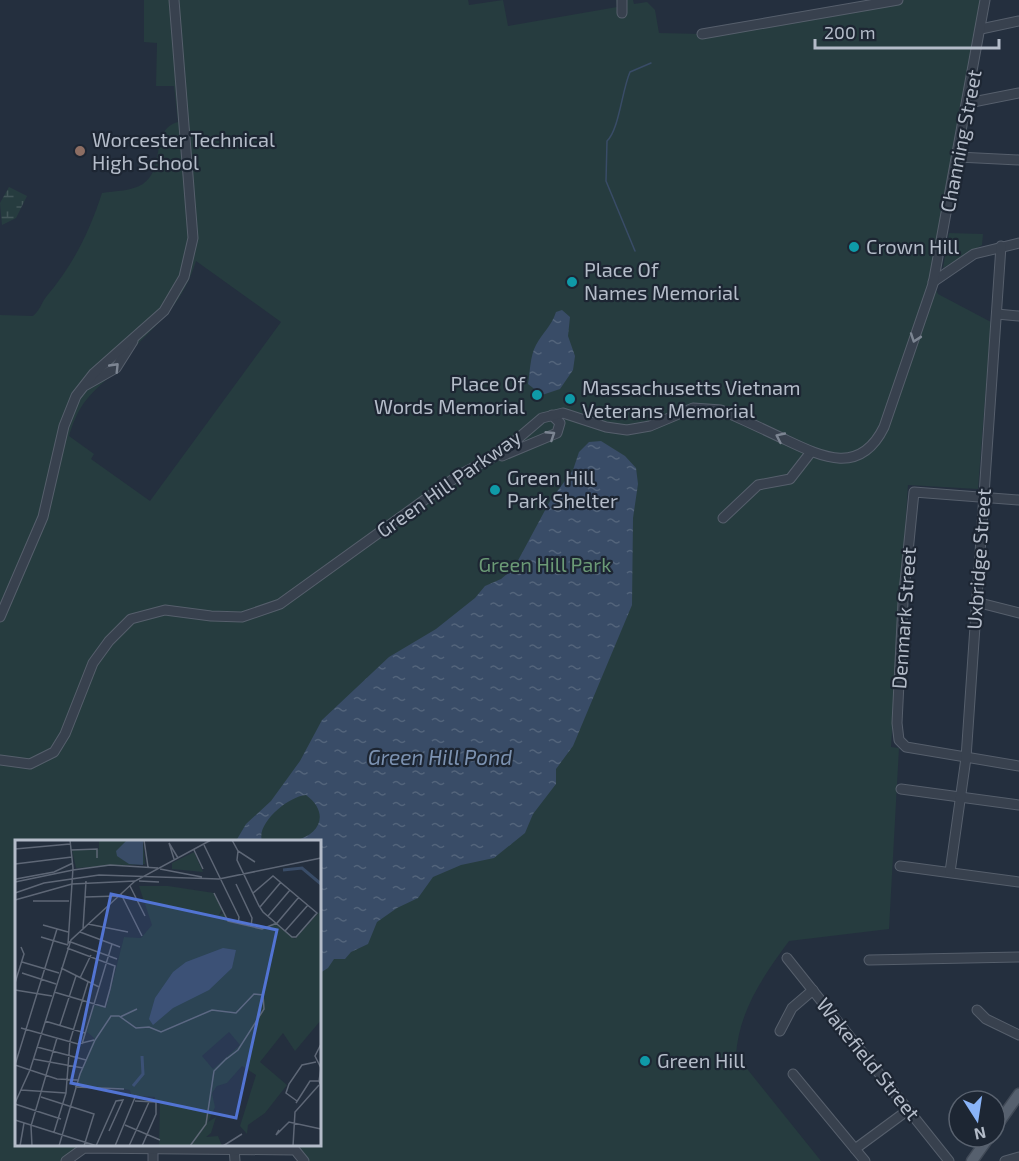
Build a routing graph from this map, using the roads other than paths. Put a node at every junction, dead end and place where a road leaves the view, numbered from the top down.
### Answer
1 (174, 0) edge
2 (622, 0) edge
3 (898, 0) edge
4 (985, 0) edge
5 (622, 13) dead end
6 (1019, 21) edge
7 (981, 29) junction
8 (702, 34) dead end
9 (1019, 93) edge
10 (968, 103) junction
11 (958, 157) junction
12 (1019, 160) edge
13 (1019, 243) edge
14 (1001, 246) junction
15 (933, 282) junction
16 (997, 314) junction
17 (1019, 316) edge
18 (552, 415) junction
19 (811, 452) junction
20 (486, 462) junction
21 (982, 497) junction
22 (1019, 500) edge
23 (723, 518) dead end
24 (976, 602) junction
25 (1019, 613) edge
26 (0, 617) edge
27 (966, 758) junction
28 (0, 760) edge
29 (1019, 766) edge
30 (901, 789) dead end
31 (960, 797) junction
32 (1019, 805) edge
33 (900, 866) dead end
34 (950, 872) junction
35 (1019, 882) edge
36 (1019, 957) edge
37 (787, 958) dead end
38 (869, 960) dead end
39 (813, 990) junction
40 (977, 1010) dead end
41 (780, 1031) dead end
42 (1019, 1035) edge
43 (793, 1074) dead end
44 (1019, 1094) edge
45 (908, 1110) junction
46 (1007, 1111) edge
47 (153, 1148) junction
48 (234, 1148) junction
49 (855, 1149) junction
50 (1019, 1157) edge
51 (66, 1161) edge
52 (153, 1161) edge
53 (235, 1161) edge
54 (304, 1161) edge
55 (865, 1161) edge
56 (949, 1161) edge
57 (1005, 1161) edge

1 - 26 street
2 - 5 street
3 - 8 street
4 - 7 street, Channing Street
6 - 7 street
7 - 10 street, Channing Street
9 - 10 street
10 - 11 street, Channing Street
11 - 12 street
11 - 15 street, Channing Street
13 - 14 street
14 - 15 street
14 - 16 street, Uxbridge Street
15 -> 19 street
16 - 17 street
16 - 21 street, Uxbridge Street
19 -> 18 street
18 - 20 street, Green Hill Parkway
20 -> 18 street
19 - 23 street
20 - 28 street, Green Hill Parkway
21 - 22 street
21 - 24 street, Uxbridge Street
21 - 27 street, Denmark Street
24 - 25 street
24 - 27 street, Uxbridge Street
27 - 29 street
27 - 31 street, Uxbridge Street
30 - 31 street
31 - 32 street
31 - 34 street, Uxbridge Street
33 - 34 street
34 - 35 street
36 - 38 street
37 - 39 street, Wakefield Street
39 - 41 street
39 - 45 street, Wakefield Street
40 - 42 street
43 - 49 street
44 - 46 main road
45 - 49 street
45 - 56 street, Wakefield Street
47 - 48 street
47 - 51 street
47 - 52 street
48 - 53 street
48 - 54 street
49 - 55 street
50 - 57 street

